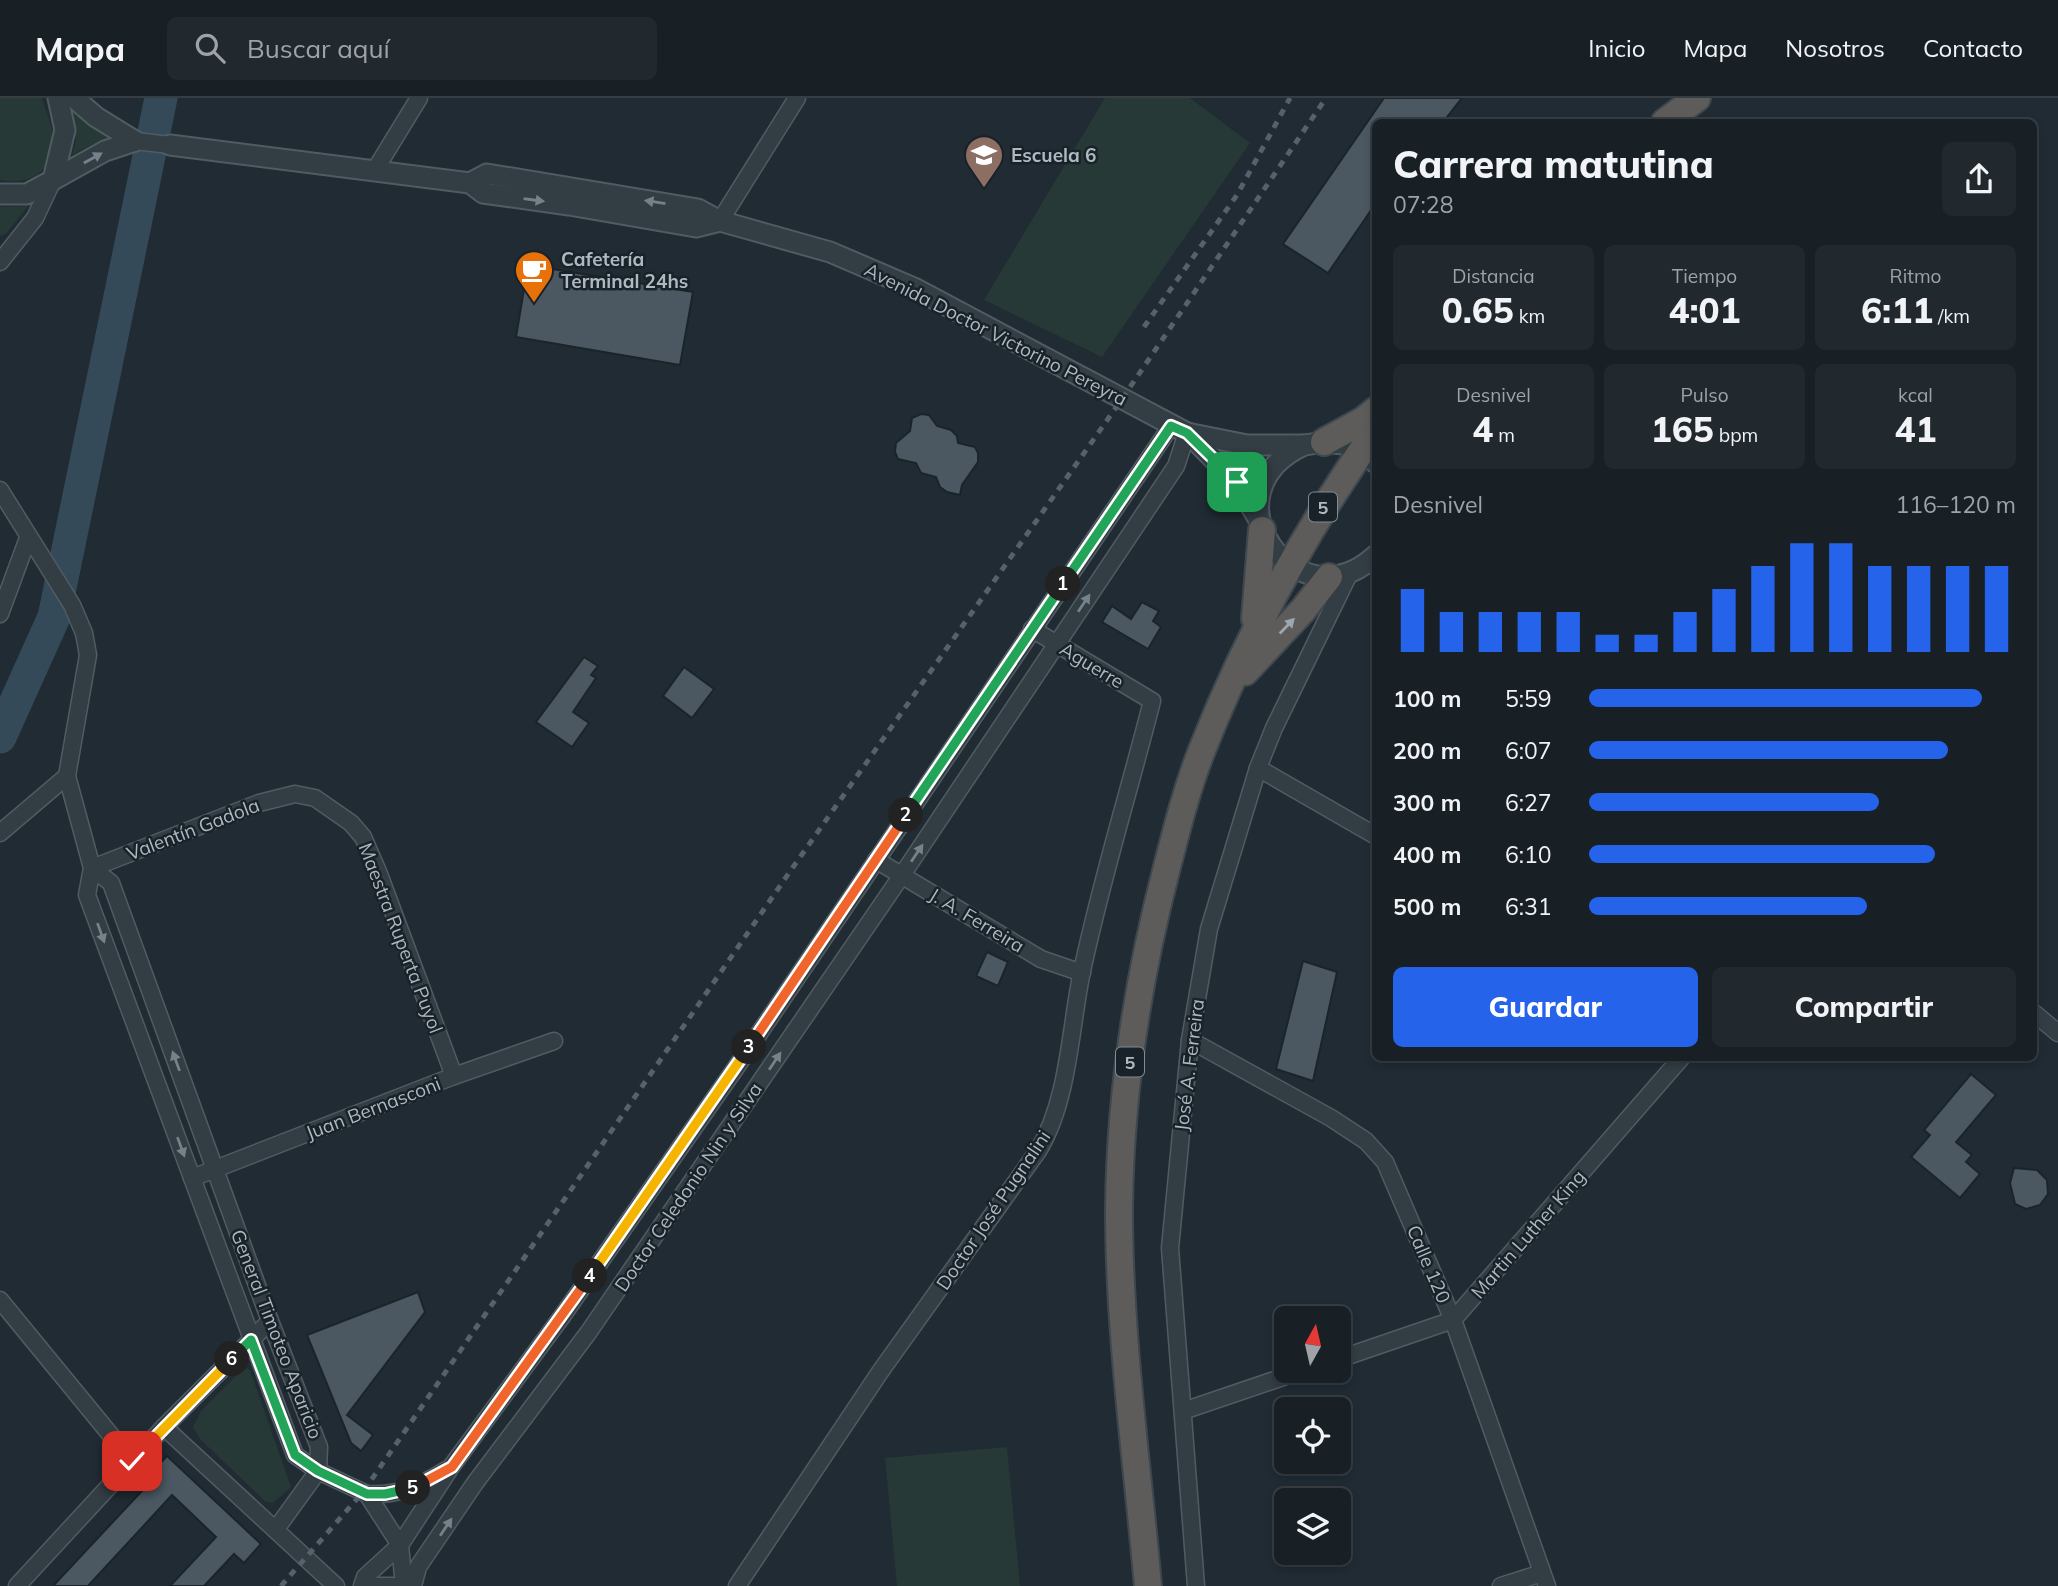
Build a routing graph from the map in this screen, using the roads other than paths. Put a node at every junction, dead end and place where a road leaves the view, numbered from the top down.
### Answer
1 (58, 98) edge
2 (74, 98) edge
3 (419, 98) edge
4 (797, 98) edge
5 (1697, 98) edge
6 (1669, 119) edge
7 (135, 141) junction
8 (170, 145) joint
9 (375, 170) junction
10 (53, 181) junction
11 (0, 194) edge
12 (720, 221) junction
13 (21, 236) junction
14 (0, 243) edge
15 (0, 262) edge
16 (1372, 413) edge
17 (1179, 429) junction
18 (1315, 443) junction
19 (1371, 448) edge
20 (0, 490) edge
21 (1260, 526) junction
22 (28, 538) junction
23 (1372, 557) edge
24 (1289, 565) junction
25 (1340, 574) junction
26 (0, 614) edge
27 (1032, 629) junction
28 (1255, 629) junction
29 (1056, 644) junction
30 (1226, 695) junction
31 (1152, 701) joint
32 (1258, 768) junction
33 (67, 776) junction
34 (295, 794) joint
35 (0, 833) edge
36 (1372, 834) edge
37 (876, 860) junction
38 (92, 868) junction
39 (902, 874) junction
40 (1082, 973) junction
41 (2037, 1016) edge
42 (2058, 1034) edge
43 (1190, 1040) junction
44 (554, 1041) dead end
45 (1679, 1061) edge
46 (735, 1069) junction
47 (454, 1076) junction
48 (759, 1085) junction
49 (216, 1169) junction
50 (192, 1178) junction
51 (0, 1300) edge
52 (563, 1315) junction
53 (5, 1318) edge
54 (1453, 1320) junction
55 (270, 1321) junction
56 (588, 1334) junction
57 (251, 1340) junction
58 (1351, 1355) edge
59 (1274, 1380) edge
60 (1182, 1411) junction
61 (164, 1427) junction
62 (132, 1461) junction
63 (452, 1467) junction
64 (318, 1471) junction
65 (367, 1494) junction
66 (276, 1529) junction
67 (400, 1545) junction
68 (1544, 1579) edge
69 (17, 1586) edge
70 (336, 1586) edge
71 (362, 1586) edge
72 (377, 1586) edge
73 (394, 1586) edge
74 (404, 1586) edge
75 (413, 1586) edge
76 (737, 1586) edge
77 (1148, 1586) edge
78 (1196, 1586) edge
79 (1501, 1586) edge

1 - 10 street
2 - 7 street
3 - 9 street
4 - 12 street
5 - 6 highway
7 - 8 street
10 -> 7 street
8 - 9 street, Avenida Doctor Victorino Pereyra
9 - 12 street, Avenida Doctor Victorino Pereyra
10 - 11 street
10 - 13 street
12 - 17 street, Avenida Doctor Victorino Pereyra
13 - 14 street
13 - 15 street
16 - 18 highway
17 - 18 street
17 - 21 street
17 - 27 street, Doctor Celedonio Nin y Silva
29 -> 17 street, Doctor Celedonio Nin y Silva
18 - 19 street
18 - 21 street
19 - 24 highway, 5
20 - 22 street, General Timoteo Aparicio
21 - 24 street
21 - 28 highway
22 - 26 street
22 - 33 street, General Timoteo Aparicio
23 - 25 street
24 - 25 street
24 - 28 highway, 5
30 -> 25 highway
25 - 32 street, José A. Ferreira
27 - 29 street, Aguerre
27 - 37 street, Doctor Celedonio Nin y Silva
28 - 30 highway, 5
29 - 31 street, Aguerre
39 -> 29 street, Doctor Celedonio Nin y Silva
30 - 77 highway, 5
31 - 40 street, Doctor José Pugnalini
32 - 36 street
32 - 43 street, José A. Ferreira
33 - 35 street
33 - 38 street, General Timoteo Aparicio
34 - 38 street, Valentín Gadola
34 - 47 street, Maestra Ruperta Puyol
37 - 39 street, J. A. Ferreira
37 - 46 street, Doctor Celedonio Nin y Silva
49 -> 38 street, General Timoteo Aparicio
38 -> 50 street, General Timoteo Aparicio
39 - 40 street, J. A. Ferreira
48 -> 39 street, Doctor Celedonio Nin y Silva
40 - 76 street, Doctor José Pugnalini
41 - 42 street
43 - 54 street, Calle 120
43 - 60 street, José A. Ferreira
44 - 47 street, Juan Bernasconi
45 - 54 street, Martin Luther King
46 - 48 street
46 - 52 street, Doctor Celedonio Nin y Silva
47 - 49 street, Juan Bernasconi
48 - 56 street, Doctor Celedonio Nin y Silva
49 - 50 street, Juan Bernasconi
49 - 55 street, General Timoteo Aparicio
50 - 57 street, General Timoteo Aparicio
51 - 53 street
52 - 56 street
52 - 63 street, Doctor Celedonio Nin y Silva
53 - 62 street
54 - 58 street
54 - 68 street, Calle 120
55 - 57 street
55 - 64 street, General Timoteo Aparicio
75 -> 56 street, Doctor Celedonio Nin y Silva
57 - 61 street
57 - 64 street, General Timoteo Aparicio
59 - 60 street
60 - 78 street, José A. Ferreira
61 - 62 street
61 - 66 street
62 - 69 street
63 - 65 street
63 - 67 street, Doctor Celedonio Nin y Silva
64 - 65 street
64 - 66 street
65 - 67 street
66 - 70 street
67 - 71 street, Doctor Celedonio Nin y Silva
67 - 74 street
68 - 79 street
72 - 73 street

